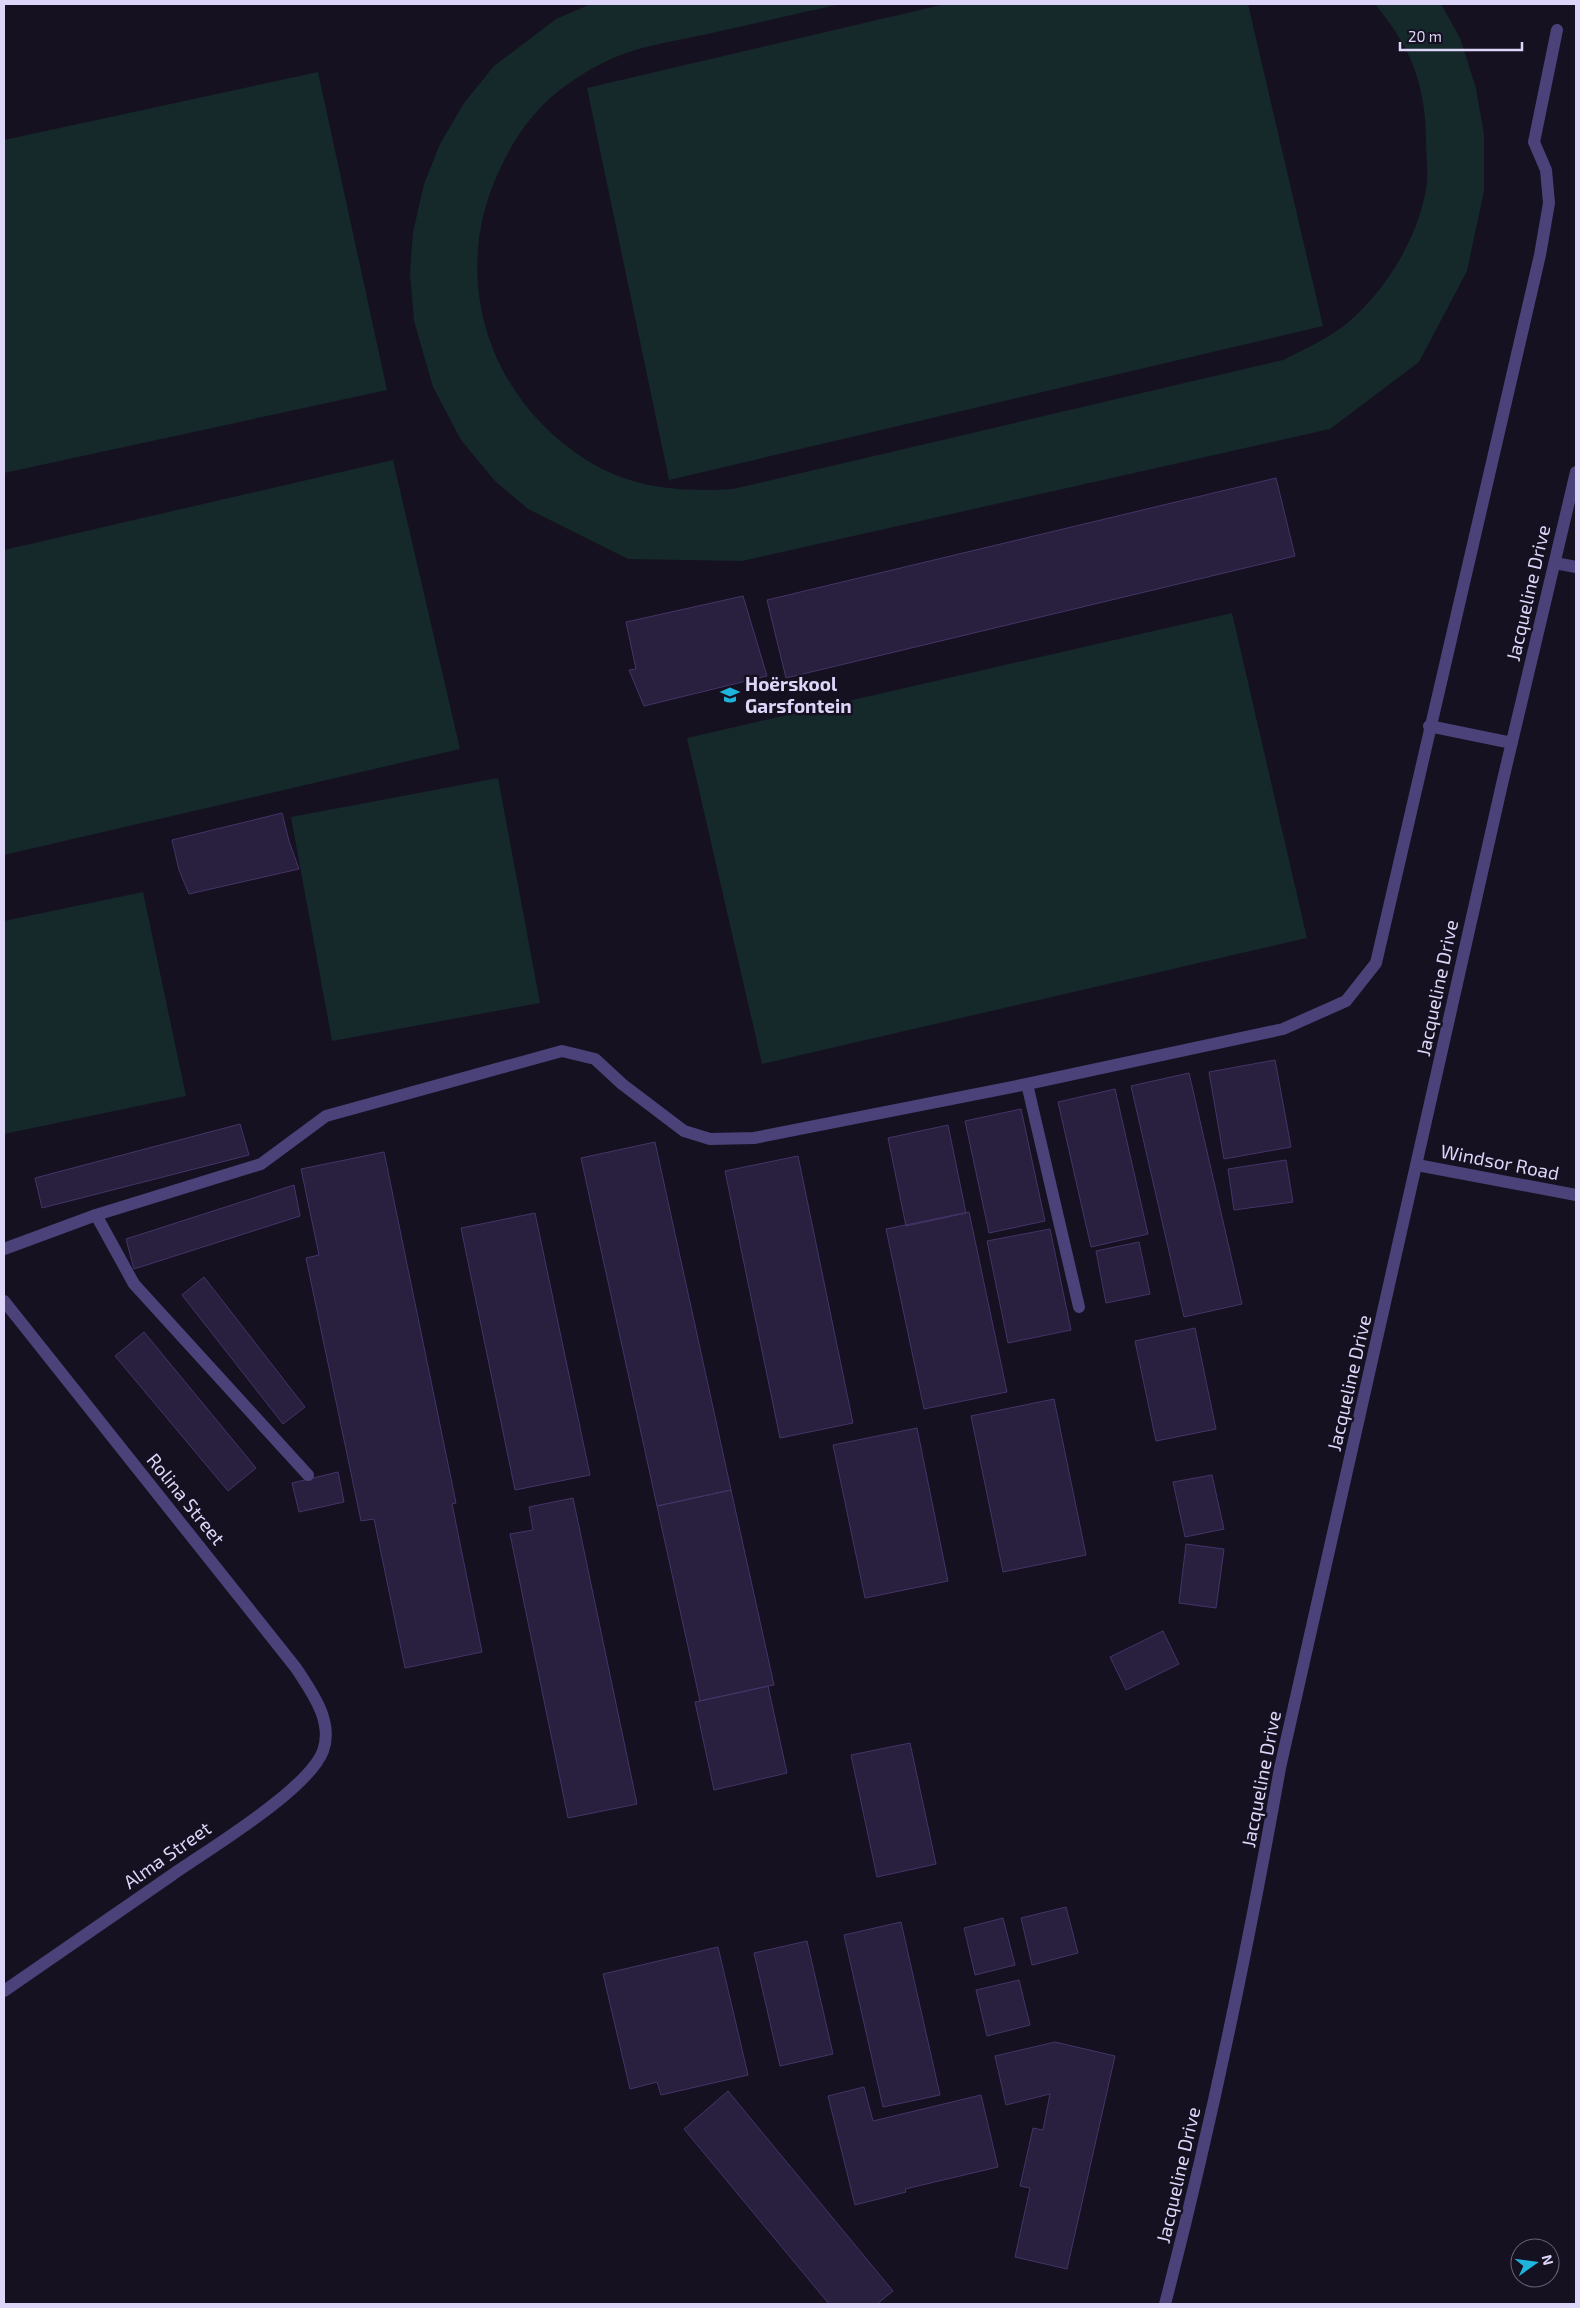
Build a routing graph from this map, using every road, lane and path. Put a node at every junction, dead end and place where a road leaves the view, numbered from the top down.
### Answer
1 (1557, 30) dead end
2 (1576, 472) edge
3 (1555, 563) junction
4 (1576, 567) edge
5 (1429, 726) junction
6 (1512, 743) junction
7 (1027, 1084) junction
8 (1417, 1165) junction
9 (1576, 1195) edge
10 (96, 1215) junction
11 (4, 1249) edge
12 (4, 1301) edge
13 (1079, 1307) dead end
14 (308, 1475) dead end
15 (326, 1729) joint
16 (4, 1991) edge
17 (1165, 2304) edge

1 - 5 street
2 - 3 street, Jacqueline Drive
3 - 4 street
3 - 6 street, Jacqueline Drive
5 - 6 street
5 - 7 street
6 - 8 street, Jacqueline Drive
7 - 10 street
7 - 13 street
8 - 9 street, Windsor Road
8 - 17 street, Jacqueline Drive
10 - 11 street
10 - 14 street
12 - 15 street, Rolina Street
15 - 16 street, Alma Street

